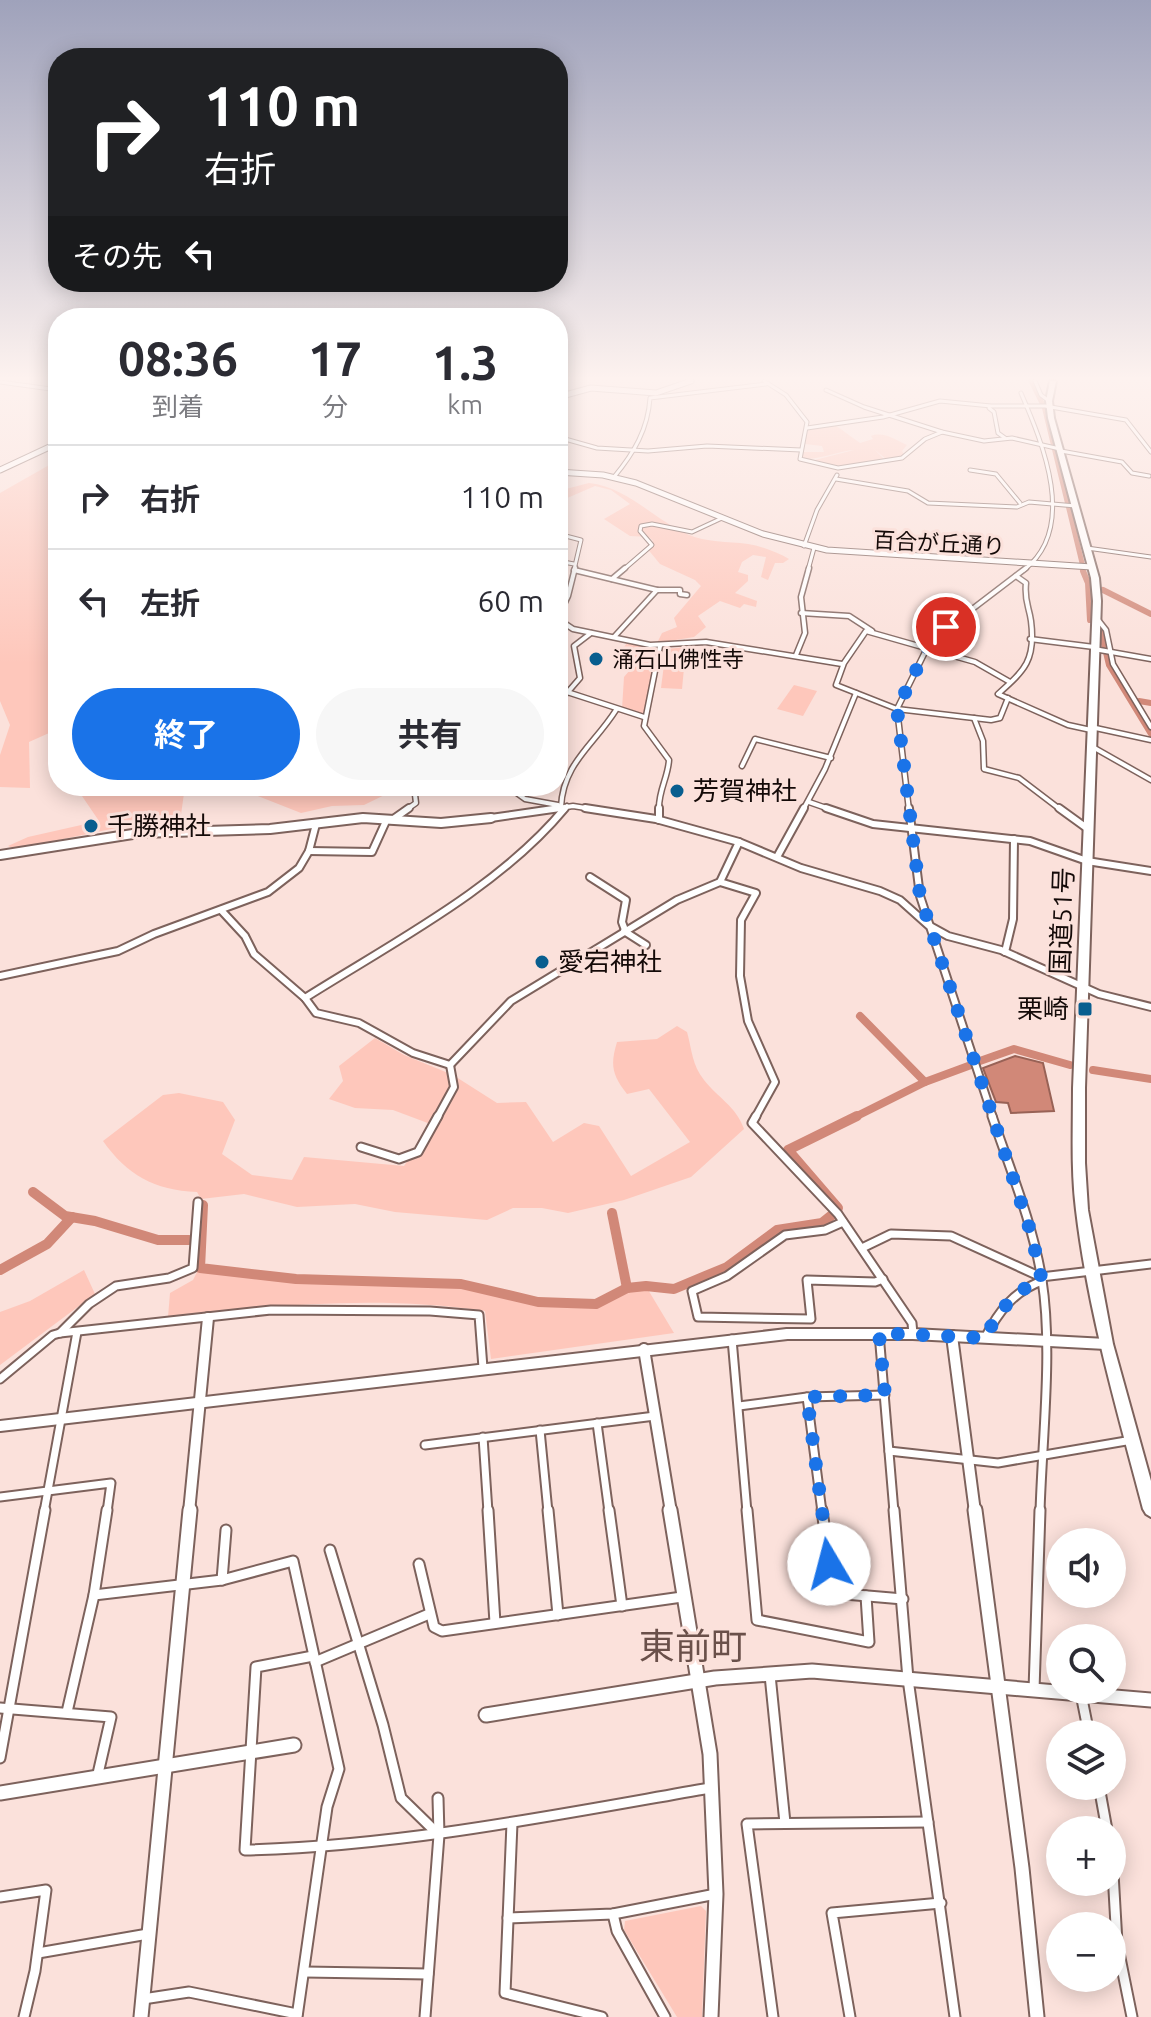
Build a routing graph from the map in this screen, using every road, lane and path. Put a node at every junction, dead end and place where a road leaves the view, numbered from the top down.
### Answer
1 (593, 475) edge
2 (837, 475) edge
3 (997, 475) edge
4 (1046, 475) edge
5 (1063, 475) edge
6 (1144, 475) edge
7 (1149, 476) dead end
8 (614, 477) joint
9 (836, 479) junction
10 (1020, 503) junction
11 (1052, 504) junction
12 (1071, 506) junction
13 (722, 518) junction
14 (568, 536) edge
15 (804, 546) junction
16 (814, 548) junction
17 (1087, 548) junction
18 (1151, 557) edge
19 (1031, 564) junction
20 (568, 565) edge
21 (574, 567) junction
22 (1092, 567) junction
23 (1016, 576) junction
24 (612, 579) junction
25 (657, 590) junction
26 (687, 595) dead end
27 (568, 596) edge
28 (801, 613) junction
29 (568, 627) edge
30 (872, 631) junction
31 (591, 633) junction
32 (614, 637) junction
33 (1030, 639) junction
34 (660, 646) junction
35 (927, 648) junction
36 (1102, 650) junction
37 (796, 655) junction
38 (1151, 659) edge
39 (842, 664) junction
40 (1010, 682) junction
41 (568, 687) edge
42 (568, 693) edge
43 (856, 693) junction
44 (1008, 698) junction
45 (897, 709) junction
46 (616, 710) junction
47 (644, 717) junction
48 (974, 718) junction
49 (1151, 727) edge
50 (1091, 729) junction
51 (1151, 740) edge
52 (1091, 746) junction
53 (831, 758) junction
54 (568, 766) edge
55 (742, 766) dead end
56 (1151, 780) edge
57 (415, 796) edge
58 (521, 796) edge
59 (564, 796) edge
60 (809, 802) junction
61 (562, 806) junction
62 (491, 818) joint
63 (389, 819) junction
64 (659, 820) junction
65 (316, 824) junction
66 (911, 828) junction
67 (1088, 829) junction
68 (1014, 839) junction
69 (739, 842) junction
70 (309, 851) junction
71 (0, 855) edge
72 (777, 857) junction
73 (1087, 861) junction
74 (1151, 871) edge
75 (590, 877) dead end
76 (720, 882) junction
77 (221, 910) junction
78 (928, 925) junction
79 (624, 931) junction
80 (646, 945) dead end
81 (1005, 952) junction
82 (0, 976) edge
83 (1082, 987) junction
84 (305, 998) junction
85 (1151, 1007) edge
86 (450, 1065) junction
87 (361, 1147) dead end
88 (198, 1202) dead end
89 (843, 1222) junction
90 (862, 1248) junction
91 (1151, 1264) edge
92 (1092, 1271) junction
93 (883, 1279) junction
94 (1042, 1279) junction
95 (208, 1318) junction
96 (77, 1332) junction
97 (60, 1333) junction
98 (879, 1333) junction
99 (913, 1334) junction
100 (952, 1336) junction
101 (985, 1338) junction
102 (732, 1339) junction
103 (1045, 1341) junction
104 (1106, 1344) junction
105 (644, 1349) junction
106 (483, 1368) junction
107 (0, 1379) edge
108 (885, 1395) junction
109 (807, 1397) junction
110 (200, 1403) junction
111 (739, 1406) junction
112 (655, 1416) junction
113 (60, 1418) junction
114 (597, 1423) junction
115 (0, 1426) edge
116 (540, 1430) junction
117 (483, 1437) junction
118 (1132, 1440) junction
119 (425, 1445) dead end
120 (889, 1451) junction
121 (1042, 1455) junction
122 (967, 1460) junction
123 (48, 1490) junction
124 (0, 1497) edge
125 (1151, 1509) edge
126 (226, 1530) dead end
127 (330, 1550) dead end
128 (419, 1564) dead end
129 (222, 1580) junction
130 (182, 1585) junction
131 (94, 1595) junction
132 (686, 1596) junction
133 (866, 1596) junction
134 (903, 1599) junction
135 (622, 1606) junction
136 (429, 1614) junction
137 (558, 1615) junction
138 (495, 1623) junction
139 (357, 1644) junction
140 (314, 1659) junction
141 (770, 1672) junction
142 (908, 1679) junction
143 (700, 1680) junction
144 (997, 1687) junction
145 (1034, 1690) junction
146 (1046, 1691) edge
147 (1126, 1698) edge
148 (1151, 1700) edge
149 (5, 1707) edge
150 (67, 1712) junction
151 (486, 1715) dead end
152 (294, 1745) dead end
153 (249, 1753) junction
154 (0, 1758) edge
155 (164, 1767) junction
156 (97, 1778) junction
157 (713, 1787) junction
158 (0, 1793) edge
159 (438, 1798) dead end
160 (928, 1822) junction
161 (512, 1823) junction
162 (785, 1823) junction
163 (439, 1835) junction
164 (320, 1847) junction
165 (716, 1894) junction
166 (1114, 1896) edge
167 (0, 1897) edge
168 (941, 1903) junction
169 (613, 1914) junction
170 (508, 1918) junction
171 (148, 1934) junction
172 (38, 1953) junction
173 (305, 1972) junction
174 (428, 1974) junction
175 (143, 1999) junction
176 (297, 2015) edge
177 (24, 2017) edge
178 (141, 2017) edge
179 (425, 2017) edge
180 (602, 2017) edge
181 (665, 2017) edge
182 (711, 2017) edge
183 (773, 2017) edge
184 (850, 2017) edge
185 (955, 2017) edge
186 (1037, 2017) edge
187 (1132, 2017) edge

1 - 8 street, 百合が丘通り
2 - 9 street
3 - 10 street
4 - 11 street
5 - 12 highway, 国道51号
6 - 7 street
8 - 13 street, 百合が丘通り
9 - 10 street
9 - 15 street
10 - 11 street
11 - 12 street
11 - 19 street
12 - 17 highway, 国道51号
13 - 15 street, 百合が丘通り
13 - 24 street
14 - 21 street
15 - 16 street, 百合が丘通り
16 - 19 street, 百合が丘通り
16 - 28 street
17 - 18 street
17 - 22 highway, 国道51号
19 - 22 street, 百合が丘通り
19 - 23 street
20 - 21 street
21 - 24 street
21 - 27 street
22 - 36 highway, 国道51号
23 - 33 street
23 - 35 street
24 - 25 street
25 - 26 street
25 - 32 street
28 - 30 street
28 - 37 street
29 - 31 street
30 - 35 street
30 - 39 street
31 - 32 street
31 - 41 street
32 - 34 street
33 - 36 street
33 - 40 street
34 - 37 street
34 - 47 street
35 - 40 street
35 - 45 street
36 - 38 street
36 - 49 street
36 - 50 highway, 国道51号
37 - 39 street
39 - 43 street
40 - 44 street
42 - 46 street
43 - 45 street
43 - 53 street
44 - 48 street
44 - 50 street
45 - 48 street
45 - 66 street
46 - 47 street
46 - 54 street
47 - 64 street
48 - 67 street
50 - 51 street
50 - 52 highway, 国道51号
52 - 56 street
52 - 67 highway, 国道51号
53 - 55 street
53 - 60 street
57 - 63 street
58 - 61 street
59 - 61 street
60 - 66 street
60 - 72 street
61 - 62 street
61 - 64 street
61 - 84 street
62 - 63 street
63 - 65 street
63 - 70 street
64 - 69 street
65 - 70 street
65 - 71 street
66 - 68 street
66 - 78 street
67 - 73 highway, 国道51号
68 - 73 street
68 - 81 street
69 - 72 street
69 - 76 street
70 - 77 street
72 - 78 street
73 - 74 street
73 - 83 highway, 国道51号
75 - 79 street
76 - 79 street
76 - 89 street
77 - 82 street
77 - 84 street
78 - 81 street
78 - 94 street
79 - 80 street
79 - 86 street
81 - 83 street
83 - 85 street
83 - 92 highway, 国道51号
84 - 86 street
86 - 87 street
88 - 97 street
89 - 90 street
89 - 93 street
90 - 93 street
90 - 94 street
91 - 92 street
92 - 94 street
92 - 104 highway, 国道51号
93 - 99 street
94 - 101 street
94 - 103 street
95 - 96 street
95 - 106 street
95 - 110 street
96 - 97 street
96 - 113 street
97 - 107 street
98 - 99 street
98 - 102 street
98 - 108 street
99 - 100 street
100 - 101 street
100 - 122 street
101 - 103 street
102 - 105 street
102 - 111 street
103 - 104 street
103 - 121 street
104 - 118 highway, 国道51号
105 - 106 street
105 - 112 street
106 - 110 street
108 - 109 street
108 - 120 street
109 - 111 street
109 - 133 street
110 - 113 street
110 - 130 street
111 - 133 street
112 - 114 street
112 - 132 street
113 - 115 street
113 - 123 street
114 - 116 street
114 - 135 street
116 - 117 street
116 - 137 street
117 - 119 street
117 - 138 street
118 - 121 street
118 - 125 highway, 国道51号
120 - 122 street
120 - 134 street
121 - 122 street
121 - 145 street
122 - 144 street
123 - 124 street
123 - 131 street
123 - 149 street
126 - 129 street
127 - 139 street
128 - 136 street
129 - 130 street
129 - 140 street
130 - 131 street
130 - 155 street
131 - 150 street
132 - 135 street
132 - 143 street
133 - 134 street
134 - 142 street
135 - 137 street
136 - 138 street
136 - 139 street
137 - 138 street
139 - 140 street
139 - 163 street
140 - 153 street
140 - 164 street
141 - 142 street
141 - 143 street
141 - 162 street
142 - 144 street
142 - 160 street
143 - 151 street
143 - 157 street
144 - 145 street
144 - 186 street
145 - 146 street
147 - 148 street
149 - 150 street
149 - 154 street
150 - 156 street
152 - 153 street
153 - 155 street
153 - 164 street
155 - 156 street
155 - 171 street
156 - 158 street
157 - 161 street
157 - 165 street
159 - 163 street
160 - 162 street
160 - 168 street
161 - 163 street
161 - 170 street
162 - 183 street
163 - 164 street
163 - 174 street
164 - 173 street
165 - 169 street
165 - 182 street
166 - 187 street
167 - 172 street
168 - 184 street
168 - 185 street
169 - 170 street
169 - 181 street
170 - 180 street
171 - 172 street
171 - 175 street
172 - 177 street
173 - 174 street
173 - 176 street
174 - 179 street
175 - 176 street
175 - 178 street

